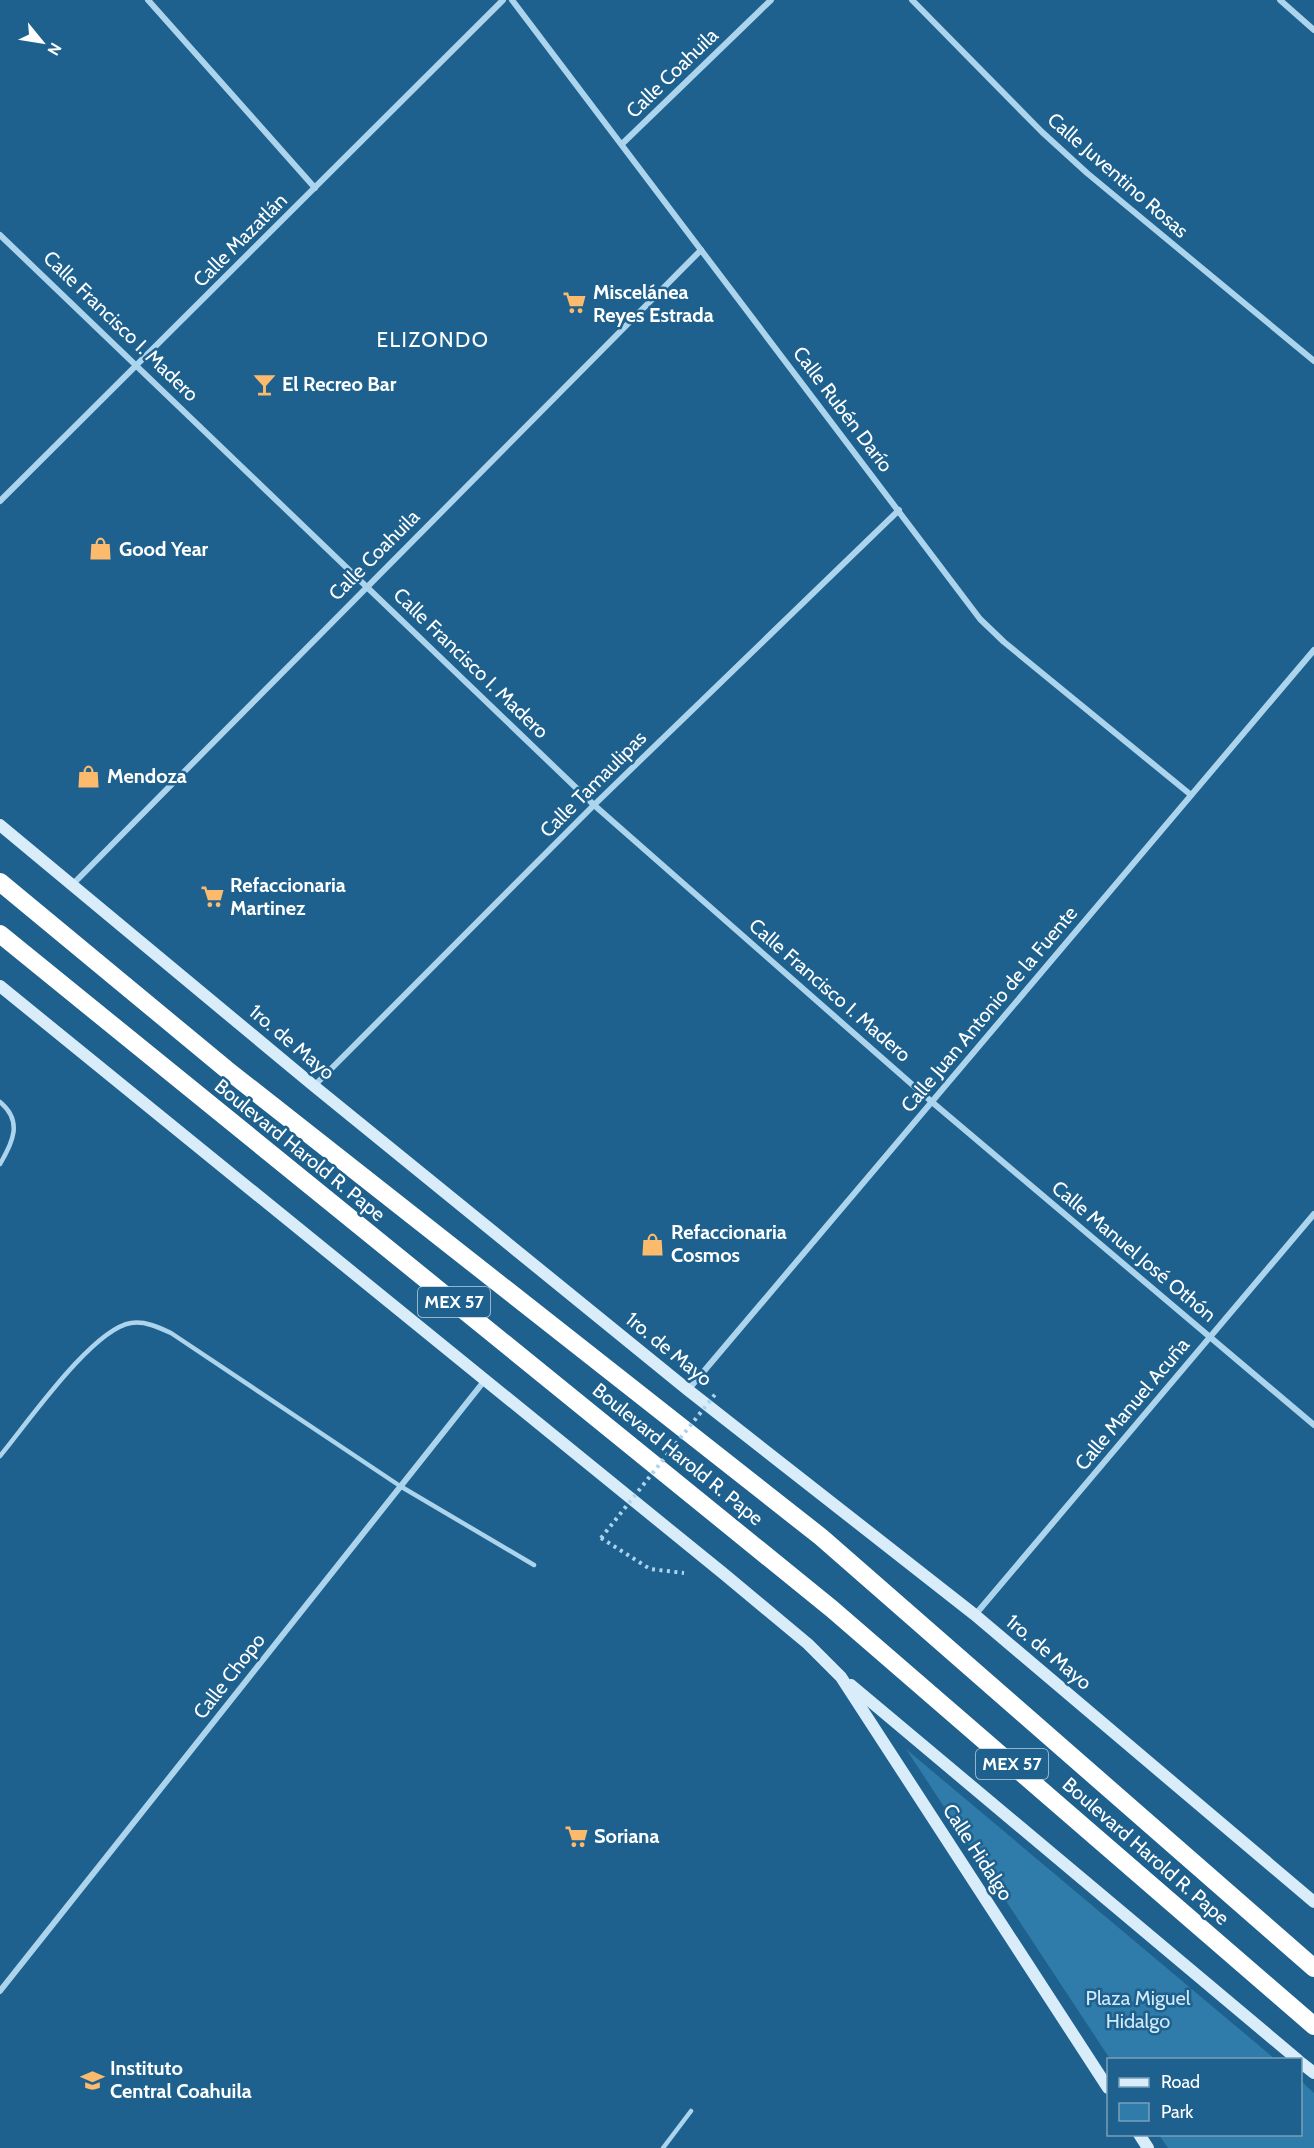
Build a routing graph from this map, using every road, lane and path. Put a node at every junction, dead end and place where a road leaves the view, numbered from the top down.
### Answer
1 (148, 0) edge
2 (503, 0) edge
3 (512, 0) edge
4 (771, 0) edge
5 (912, 0) edge
6 (1280, 0) edge
7 (1314, 30) edge
8 (622, 144) junction
9 (315, 188) junction
10 (0, 235) edge
11 (701, 250) junction
12 (1314, 361) edge
13 (138, 365) junction
14 (0, 501) edge
15 (898, 510) junction
16 (367, 586) junction
17 (1314, 650) edge
18 (1191, 795) junction
19 (594, 805) junction
20 (0, 825) edge
21 (0, 882) edge
22 (72, 885) junction
23 (0, 934) edge
24 (0, 986) edge
25 (314, 1086) junction
26 (0, 1102) edge
27 (932, 1102) junction
28 (0, 1164) edge
29 (1314, 1214) edge
30 (1211, 1336) junction
31 (485, 1380) junction
32 (688, 1390) junction
33 (717, 1392) dead end
34 (1314, 1425) edge
35 (0, 1456) edge
36 (400, 1486) junction
37 (534, 1565) dead end
38 (724, 1574) junction
39 (975, 1615) junction
40 (841, 1677) junction
41 (1314, 1902) edge
42 (1314, 1968) edge
43 (0, 1991) edge
44 (1314, 2026) edge
45 (1295, 2058) edge
46 (1302, 2063) edge
47 (1314, 2073) edge
48 (1107, 2086) edge
49 (691, 2111) dead end
50 (663, 2148) edge

1 - 9 street
2 - 9 street, Calle Mazatlán
3 - 8 street, Calle Rubén Darío
4 - 8 street, Calle Coahuila
5 - 12 street, Calle Juventino Rosas
6 - 7 street
8 - 11 street, Calle Rubén Darío
9 - 13 street, Calle Mazatlán
10 - 13 street, Calle Francisco I. Madero
11 - 15 street, Calle Rubén Darío
11 - 16 street, Calle Coahuila
13 - 14 street, Calle Mazatlán
13 - 16 street, Calle Francisco I. Madero
15 - 18 street, Calle Rubén Darío
15 - 19 street, Calle Tamaulipas
16 - 19 street, Calle Francisco I. Madero
16 - 22 street, Calle Coahuila
17 - 18 street, Calle Juan Antonio de la Fuente
18 - 27 street, Calle Juan Antonio de la Fuente
19 - 25 street, Calle Tamaulipas
19 - 27 street, Calle Francisco I. Madero
20 - 22 main road, 1ro. de Mayo
21 - 42 highway, Boulevard Harold R. Pape / MEX 57
22 - 25 main road, 1ro. de Mayo
23 - 44 highway, Boulevard Harold R. Pape / MEX 57
24 - 31 main road, Calle Hidalgo
25 - 32 main road, 1ro. de Mayo
26 - 28 lane
27 - 30 street, Calle Manuel José Othón
27 - 32 street, Calle Juan Antonio de la Fuente
29 - 30 street, Calle Manuel Acuña
30 - 34 street, Calle Manuel José Othón
30 - 39 street, Calle Manuel Acuña
31 - 36 street, Calle Chopo
31 - 38 main road, Calle Hidalgo
32 - 39 main road, 1ro. de Mayo
33 - 38 path, bridge
35 - 36 lane
36 - 37 lane
36 - 43 street, Calle Chopo
38 - 40 main road, Calle Hidalgo
39 - 41 main road, 1ro. de Mayo
40 - 45 main road
40 - 48 main road, Calle Hidalgo
46 - 47 main road
49 - 50 lane

